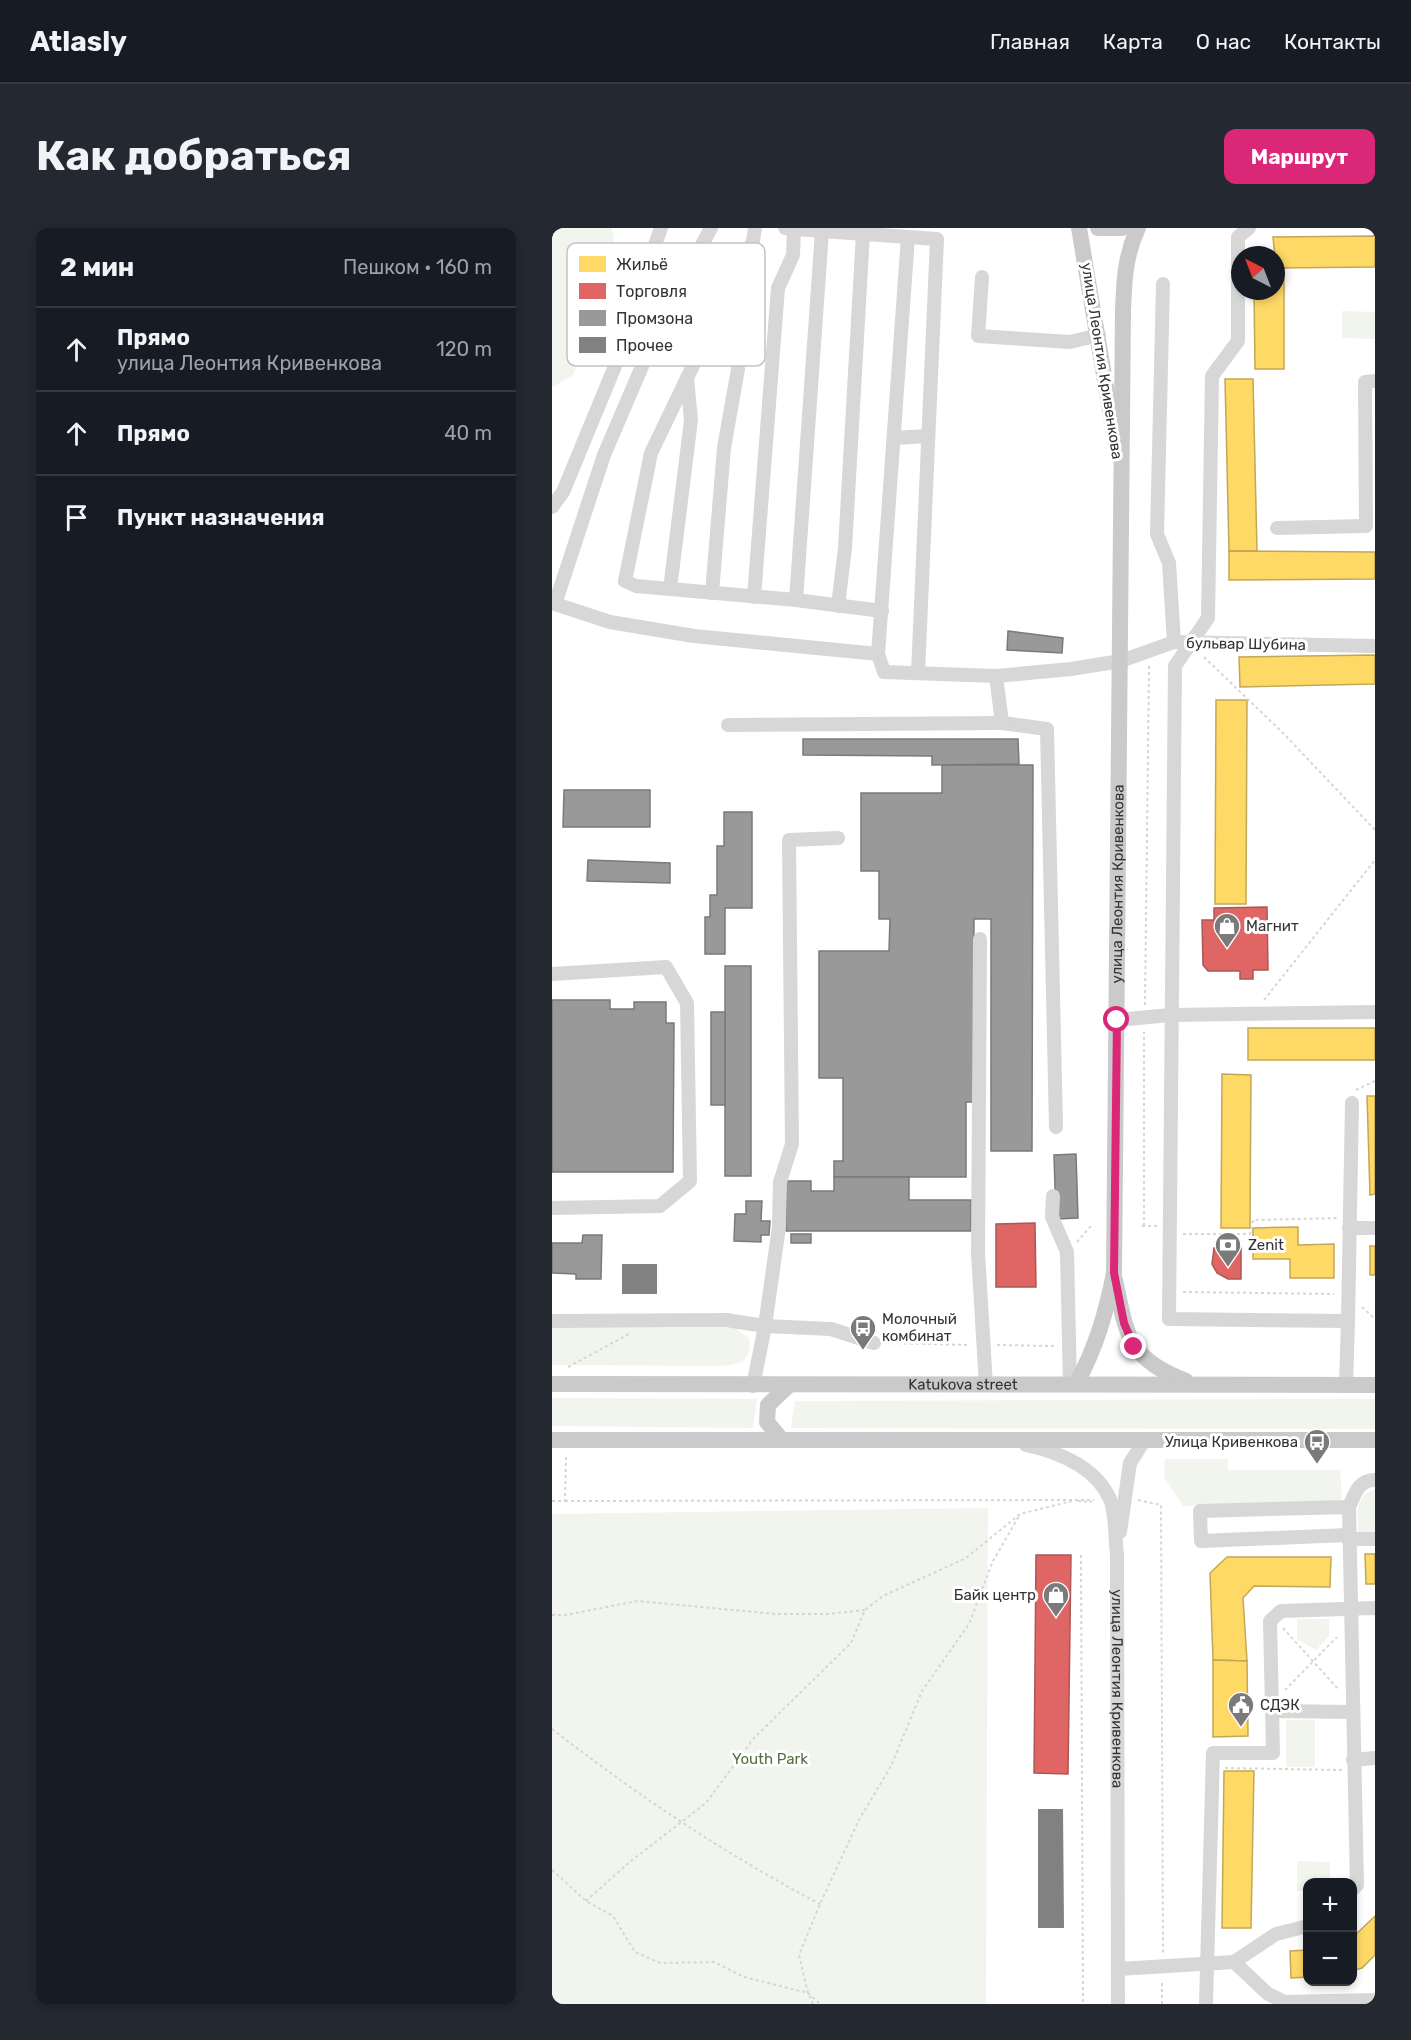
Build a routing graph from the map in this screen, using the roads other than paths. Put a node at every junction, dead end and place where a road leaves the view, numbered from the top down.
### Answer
1 (661, 228) edge
2 (711, 228) edge
3 (755, 228) edge
4 (784, 228) edge
5 (1079, 228) edge
6 (1098, 228) edge
7 (1122, 228) edge
8 (1138, 228) edge
9 (1249, 228) edge
10 (794, 229) edge
11 (822, 231) junction
12 (863, 233) junction
13 (908, 237) junction
14 (656, 243) edge
15 (703, 243) edge
16 (752, 243) edge
17 (982, 277) dead end
18 (1163, 284) dead end
19 (1099, 335) junction
20 (615, 366) edge
21 (642, 366) edge
22 (693, 366) edge
23 (738, 369) dead end
24 (687, 378) junction
25 (1375, 381) edge
26 (928, 436) junction
27 (894, 438) junction
28 (1123, 494) junction
29 (552, 507) edge
30 (1277, 528) dead end
31 (556, 589) edge
32 (670, 589) junction
33 (712, 593) junction
34 (754, 597) junction
35 (796, 600) junction
36 (838, 606) junction
37 (882, 611) junction
38 (1174, 642) junction
39 (1190, 644) junction
40 (1375, 646) edge
41 (878, 654) junction
42 (1121, 661) junction
43 (918, 673) junction
44 (996, 676) junction
45 (1002, 723) junction
46 (728, 725) dead end
47 (838, 838) dead end
48 (980, 939) dead end
49 (552, 974) edge
50 (1375, 1012) edge
51 (1170, 1015) junction
52 (1117, 1020) junction
53 (1352, 1103) road end
54 (1056, 1127) dead end
55 (1053, 1196) dead end
56 (552, 1209) edge
57 (1350, 1223) junction
58 (1375, 1228) edge
59 (1114, 1273) junction
60 (552, 1321) edge
61 (1348, 1321) junction
62 (765, 1326) junction
63 (874, 1342) dead end
64 (552, 1384) edge
65 (1073, 1384) junction
66 (1192, 1384) junction
67 (986, 1385) junction
68 (1346, 1385) junction
69 (1375, 1385) edge
70 (753, 1386) junction
71 (788, 1386) junction
72 (781, 1439) junction
73 (552, 1440) edge
74 (1006, 1440) junction
75 (1375, 1440) edge
76 (1144, 1441) junction
77 (1375, 1480) edge
78 (1349, 1508) junction
79 (1348, 1537) junction
80 (1375, 1539) edge
81 (1118, 1555) junction
82 (1350, 1608) junction
83 (1375, 1608) edge
84 (1274, 1706) junction
85 (1351, 1708) junction
86 (1375, 1758) edge
87 (1354, 1765) junction
88 (1357, 1878) edge
89 (1303, 1927) edge
90 (1234, 1962) junction
91 (1207, 1965) junction
92 (1118, 1969) junction
93 (1375, 2000) edge
94 (1352, 2002) edge
95 (1118, 2004) edge
96 (1206, 2004) edge

1 - 14 street
2 - 15 street
3 - 16 street
4 - 10 street
5 - 19 main road, улица Леонтия Кривенкова
6 - 7 main road
8 - 28 main road, улица Леонтия Кривенкова
9 - 39 street
10 - 11 street
10 - 34 street
11 - 12 street
11 - 35 street
12 - 13 street
12 - 36 street
13 - 26 street
13 - 27 street
17 - 19 street
18 - 38 street
19 - 28 main road, улица Леонтия Кривенкова
20 - 29 street
21 - 31 street
22 - 24 street
23 - 33 street
24 - 32 street
24 - 32 street
25 - 30 street
26 - 27 street
26 - 43 street
27 - 37 street
28 - 42 main road, улица Леонтия Кривенкова
31 - 41 street
32 - 33 street
33 - 34 street
34 - 35 street
35 - 36 street
36 - 37 street
37 - 41 street
38 - 39 street, бульвар Шубина
38 - 42 street, бульвар Шубина
39 - 40 street, бульвар Шубина
39 - 51 street
41 - 43 street, бульвар Шубина
42 - 44 street, бульвар Шубина
42 - 52 main road, улица Леонтия Кривенкова
43 - 44 street, бульвар Шубина
44 - 45 street
45 - 46 street
45 - 54 street
47 - 62 street
48 - 67 street
49 - 56 street
50 - 51 street
51 - 52 street
51 - 61 street
52 - 59 main road, улица Леонтия Кривенкова
53 - 57 street
55 - 65 street
57 - 58 street
57 - 61 street
59 - 65 main road
59 - 66 main road
60 - 62 street
61 - 68 street
62 - 63 street
62 - 70 street
64 - 70 main road, Katukova street
65 - 66 main road, Katukova street
65 - 67 main road, Katukova street
66 - 68 main road, Katukova street
67 - 71 main road, Katukova street
68 - 69 main road, Katukova street
70 - 71 main road, Katukova street
71 - 72 main road
72 - 73 main road
72 - 74 main road
74 - 76 main road
74 - 81 street, улица Леонтия Кривенкова
75 - 76 main road
76 - 81 street
77 - 78 street
78 - 79 street
78 - 79 street
79 - 80 street
79 - 82 street
81 - 92 street, улица Леонтия Кривенкова
82 - 83 street
82 - 84 street
82 - 85 street
84 - 85 street
84 - 91 street
85 - 87 street
86 - 87 street
87 - 88 street
89 - 90 street
90 - 91 street
90 - 94 street
91 - 92 street
91 - 96 street
92 - 95 street, улица Леонтия Кривенкова
93 - 94 street

